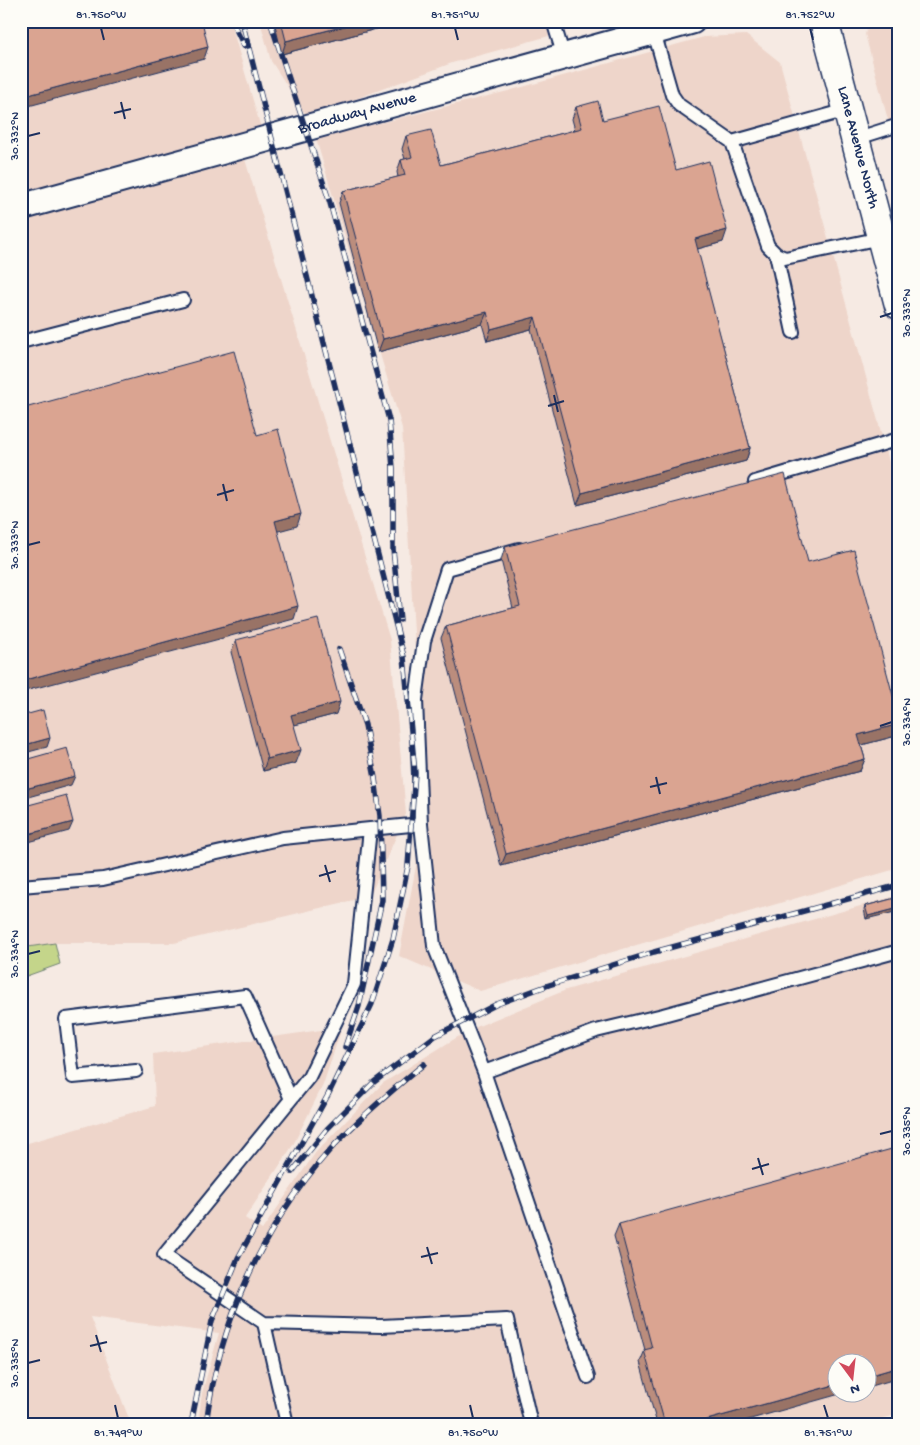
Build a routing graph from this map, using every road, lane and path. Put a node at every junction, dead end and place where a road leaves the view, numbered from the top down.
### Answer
1 (553, 21) edge
2 (692, 21) edge
3 (824, 21) edge
4 (654, 32) junction
5 (564, 57) junction
6 (847, 110) junction
7 (899, 125) edge
8 (855, 139) junction
9 (732, 142) junction
10 (21, 207) edge
11 (881, 238) junction
12 (776, 254) junction
13 (183, 300) dead end
14 (899, 305) edge
15 (793, 332) dead end
16 (21, 342) edge
17 (899, 439) edge
18 (745, 485) edge
19 (534, 545) edge
20 (421, 824) junction
21 (370, 829) junction
22 (21, 886) edge
23 (899, 951) edge
24 (136, 1071) dead end
25 (484, 1072) junction
26 (291, 1099) junction
27 (264, 1323) junction
28 (588, 1377) dead end
29 (288, 1424) edge
30 (531, 1424) edge

1 - 5 lane
2 - 4 street, Broadway Avenue
3 - 6 main road, Lane Avenue North
4 - 5 street, Broadway Avenue
4 - 9 lane
5 - 10 street, Broadway Avenue
6 - 8 main road, Lane Avenue North
6 - 9 lane
7 - 8 lane
8 - 11 main road, Lane Avenue North
9 - 12 lane
11 - 12 lane
11 - 14 main road, Lane Avenue North
12 - 15 lane
13 - 16 lane
17 - 18 lane
19 - 20 lane
20 - 21 lane
20 - 25 lane
21 - 22 lane
21 - 26 lane
23 - 25 lane
24 - 26 lane
25 - 28 lane
26 - 27 lane
27 - 29 lane
27 - 30 lane

